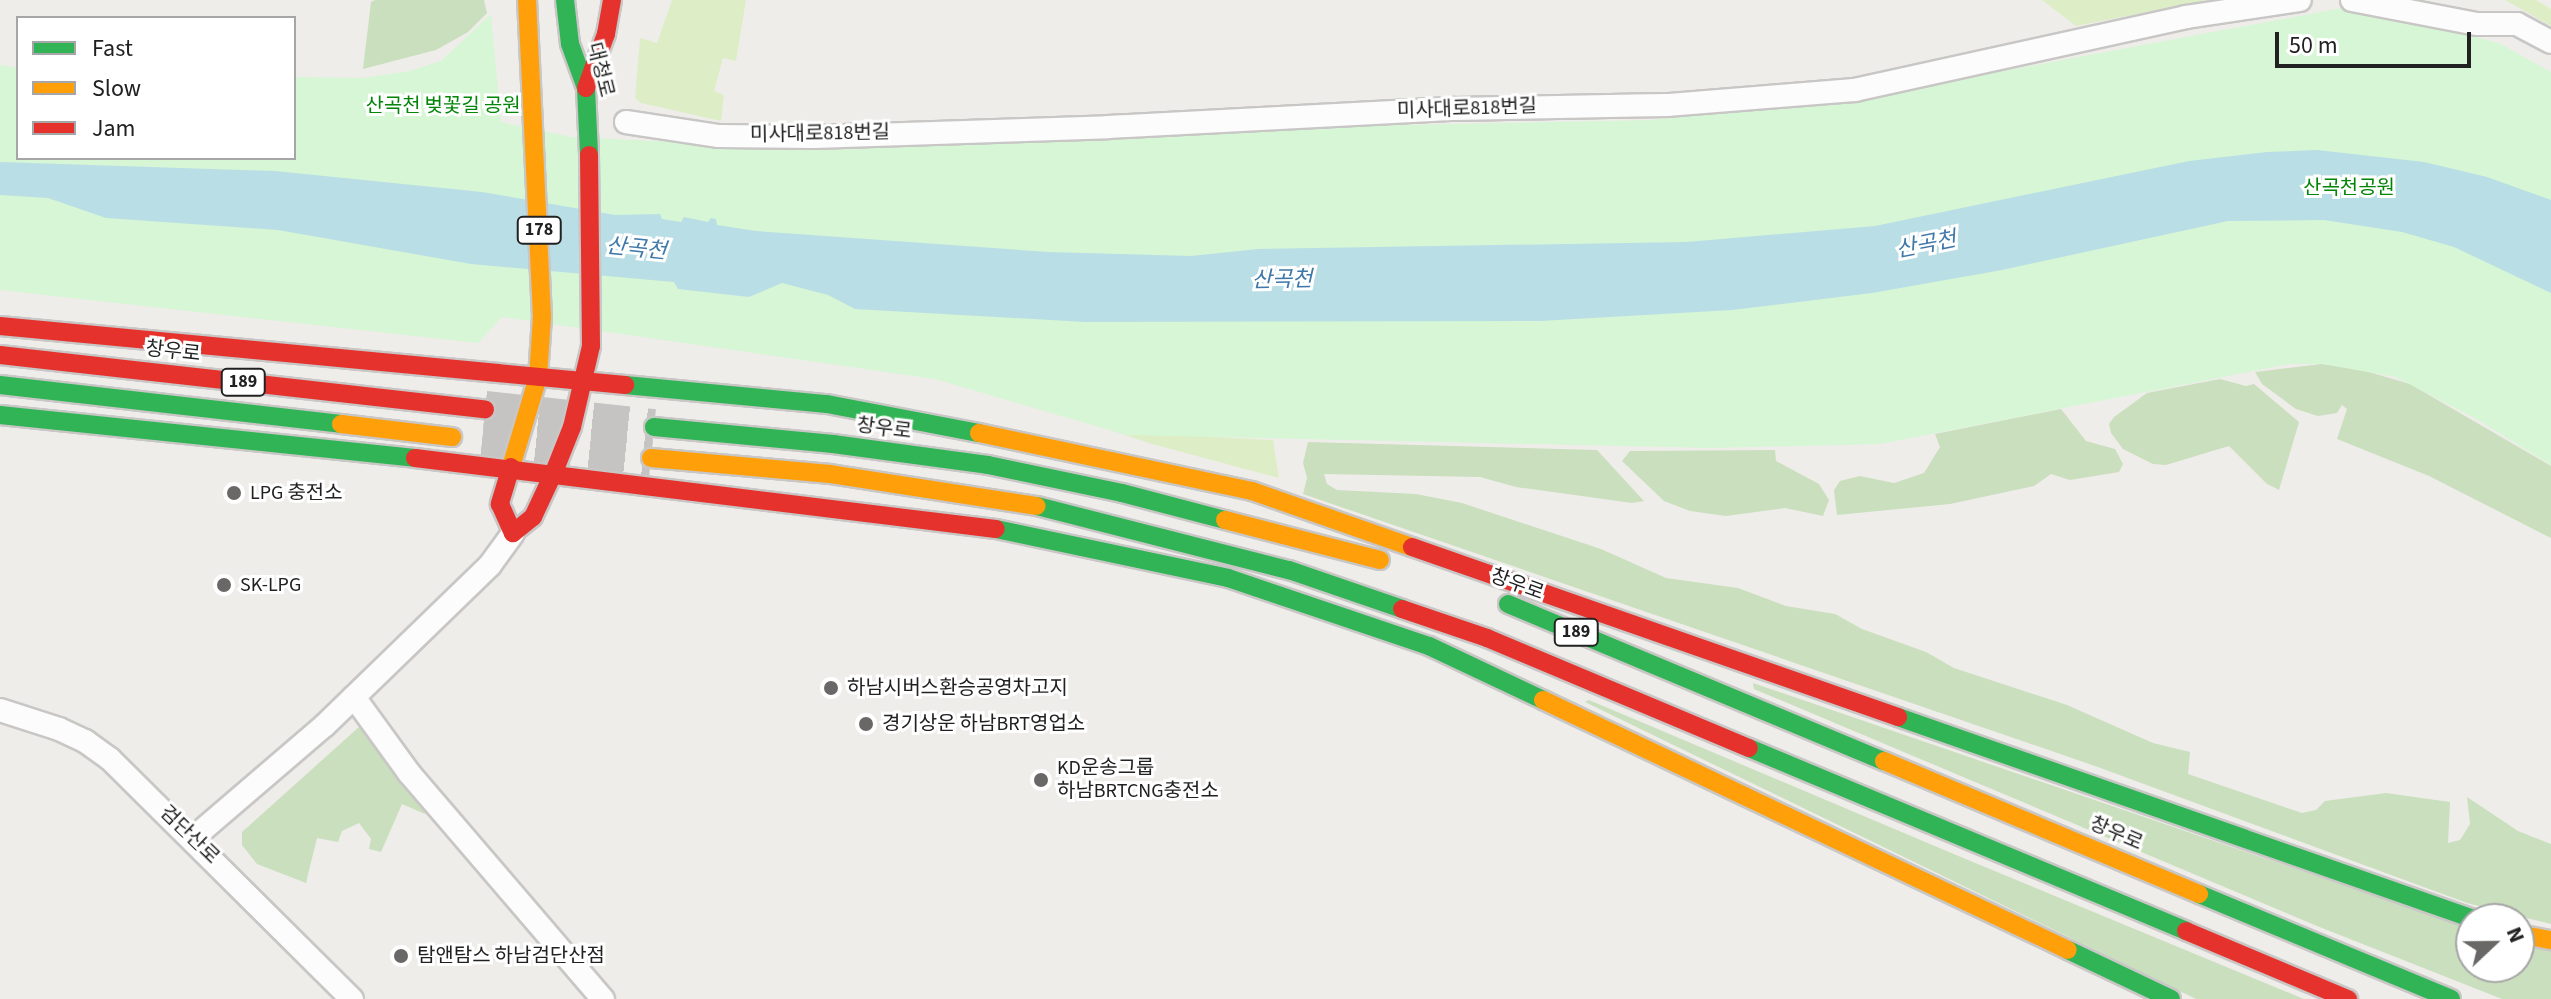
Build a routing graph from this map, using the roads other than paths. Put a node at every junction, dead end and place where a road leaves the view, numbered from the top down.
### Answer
1 (527, 0) edge
2 (565, 0) edge
3 (612, 0) edge
4 (2300, 0) edge
5 (2352, 0) edge
6 (2551, 42) edge
7 (586, 88) junction
8 (626, 122) dead end
9 (0, 326) edge
10 (0, 355) edge
11 (538, 377) junction
12 (585, 379) junction
13 (0, 385) edge
14 (485, 409) tunnel mouth
15 (0, 415) edge
16 (654, 427) tunnel mouth
17 (466, 438) tunnel mouth
18 (651, 458) tunnel mouth
19 (511, 467) junction
20 (554, 472) junction
21 (513, 533) junction
22 (1403, 568) dead end
23 (1491, 599) dead end
24 (354, 697) junction
25 (0, 710) edge
26 (192, 839) junction
27 (2455, 912) edge
28 (352, 999) edge
29 (603, 999) edge
30 (2171, 999) edge
31 (2348, 999) edge
32 (2451, 999) edge

1 - 11 main road, 178
2 - 7 main road, 대청로 / 178
3 - 7 main road
4 - 8 street, 미사대로818번길
5 - 6 street
7 - 12 main road, 대청로 / 178
9 - 11 main road
10 - 14 main road, 창우로 / 189
11 - 12 main road
11 - 19 main road, 178
12 - 20 main road, 178
12 - 27 main road
13 - 17 main road, 189
15 - 19 main road
16 - 22 main road, 창우로
18 - 31 main road, 189
19 - 20 main road
19 - 21 main road
20 - 21 main road
20 - 30 main road
21 - 24 street
23 - 32 main road, 창우로 / 189
24 - 26 street
24 - 29 street
25 - 26 street, 검단산로
26 - 28 street, 검단산로

